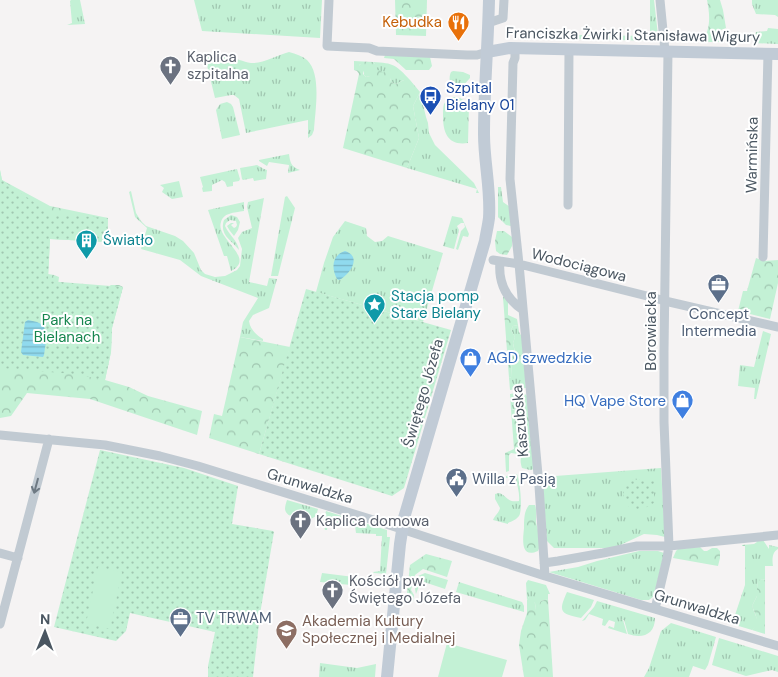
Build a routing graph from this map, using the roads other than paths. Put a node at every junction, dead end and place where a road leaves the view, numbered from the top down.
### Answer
1 (329, 0) edge
2 (489, 0) edge
3 (504, 0) edge
4 (660, 0) edge
5 (488, 23) junction
6 (515, 48) junction
7 (569, 49) junction
8 (667, 51) junction
9 (487, 52) junction
10 (773, 53) edge
11 (568, 204) dead end
12 (764, 257) dead end
13 (519, 264) junction
14 (665, 301) junction
15 (523, 310) junction
16 (778, 327) edge
17 (0, 436) edge
18 (49, 439) junction
19 (402, 529) junction
20 (778, 535) edge
21 (668, 546) junction
22 (0, 553) edge
23 (18, 558) junction
24 (544, 563) junction
25 (545, 576) junction
26 (654, 608) junction
27 (0, 624) edge
28 (778, 646) edge
29 (387, 677) edge

1 - 9 street
2 - 5 street, Świętego Józefa
3 - 5 street
4 - 8 street, Borowiacka
5 - 9 street, Świętego Józefa
6 - 7 street, Franciszka Żwirki i Stanisława Wigury
6 - 9 street, Franciszka Żwirki i Stanisława Wigury
6 - 13 street, Kaszubska
7 - 8 street, Franciszka Żwirki i Stanisława Wigury
7 - 11 street
8 - 10 street, Franciszka Żwirki i Stanisława Wigury
8 - 14 street, Borowiacka
9 - 19 street, Świętego Józefa
10 - 12 street, Warmińska
13 - 14 street, Wodociągowa
13 - 15 street, Kaszubska
13 - 15 street, Wodociągowa
14 - 16 street, Wodociągowa
14 - 21 street, Borowiacka
15 - 24 street, Kaszubska
17 - 18 street, Grunwaldzka
18 - 19 street, Grunwaldzka
18 -> 23 street
19 - 25 street, Grunwaldzka
19 - 29 street, Świętego Józefa
20 - 21 street
21 - 24 street
21 - 26 street, Borowiacka
22 - 23 street
23 - 27 street
24 - 25 street, Kaszubska
25 - 26 street, Grunwaldzka
26 - 28 street, Grunwaldzka

